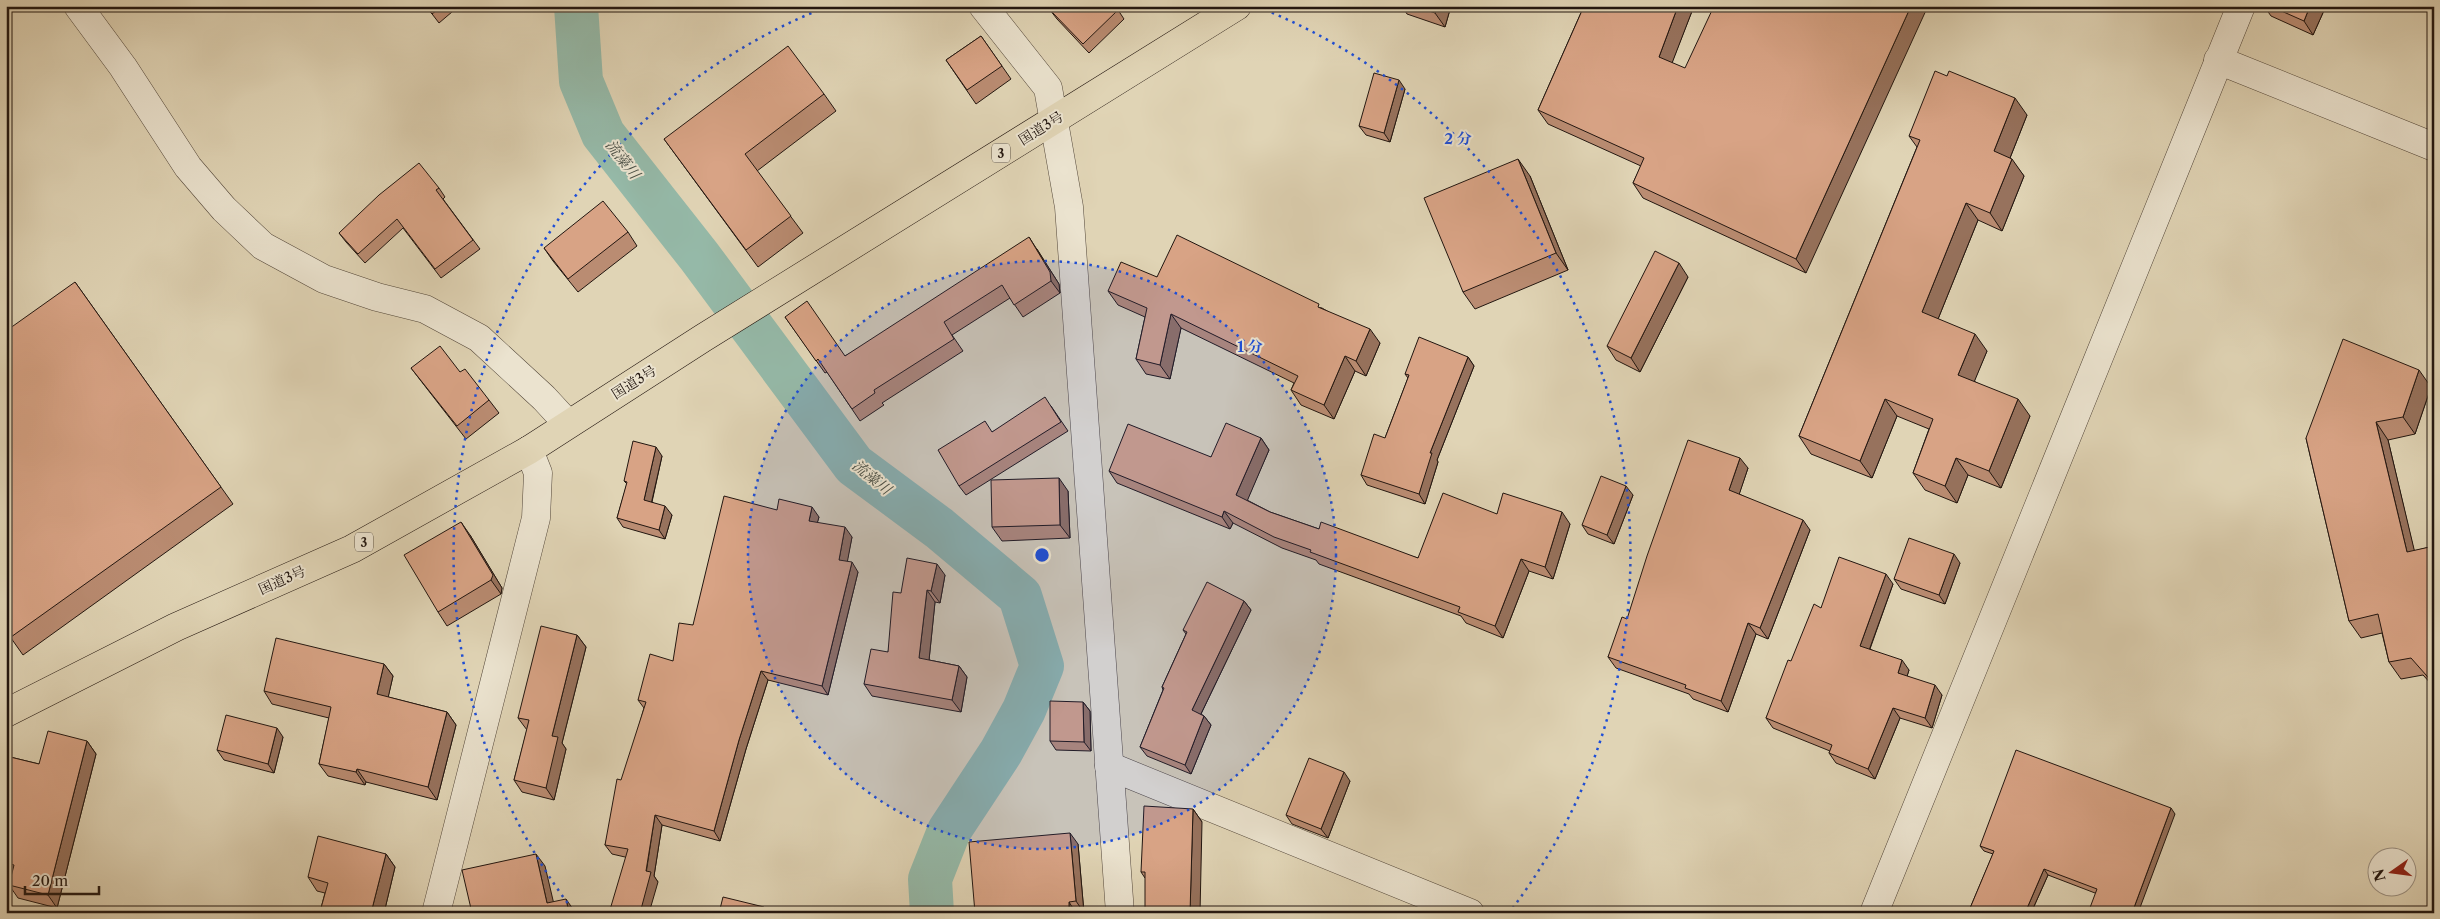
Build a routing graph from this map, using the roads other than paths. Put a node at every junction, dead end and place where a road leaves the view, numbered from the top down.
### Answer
1 (78, 6) edge
2 (983, 6) edge
3 (1237, 6) edge
4 (2241, 6) edge
5 (2218, 60) junction
6 (1054, 120) junction
7 (2434, 146) edge
8 (568, 424) junction
9 (529, 450) junction
10 (6, 713) edge
11 (1109, 766) junction
12 (436, 913) edge
13 (1120, 913) edge
14 (1470, 913) edge
15 (1874, 913) edge

1 - 8 street
2 - 6 street
3 - 6 highway, 国道3号 / 3
4 - 5 street
5 - 7 street
5 - 15 street
6 - 8 highway, 国道3号 / 3
6 - 11 street
8 - 9 highway, 国道3号 / 3
9 - 10 highway, 国道3号 / 3
9 - 12 street
11 - 13 street
11 - 14 street

